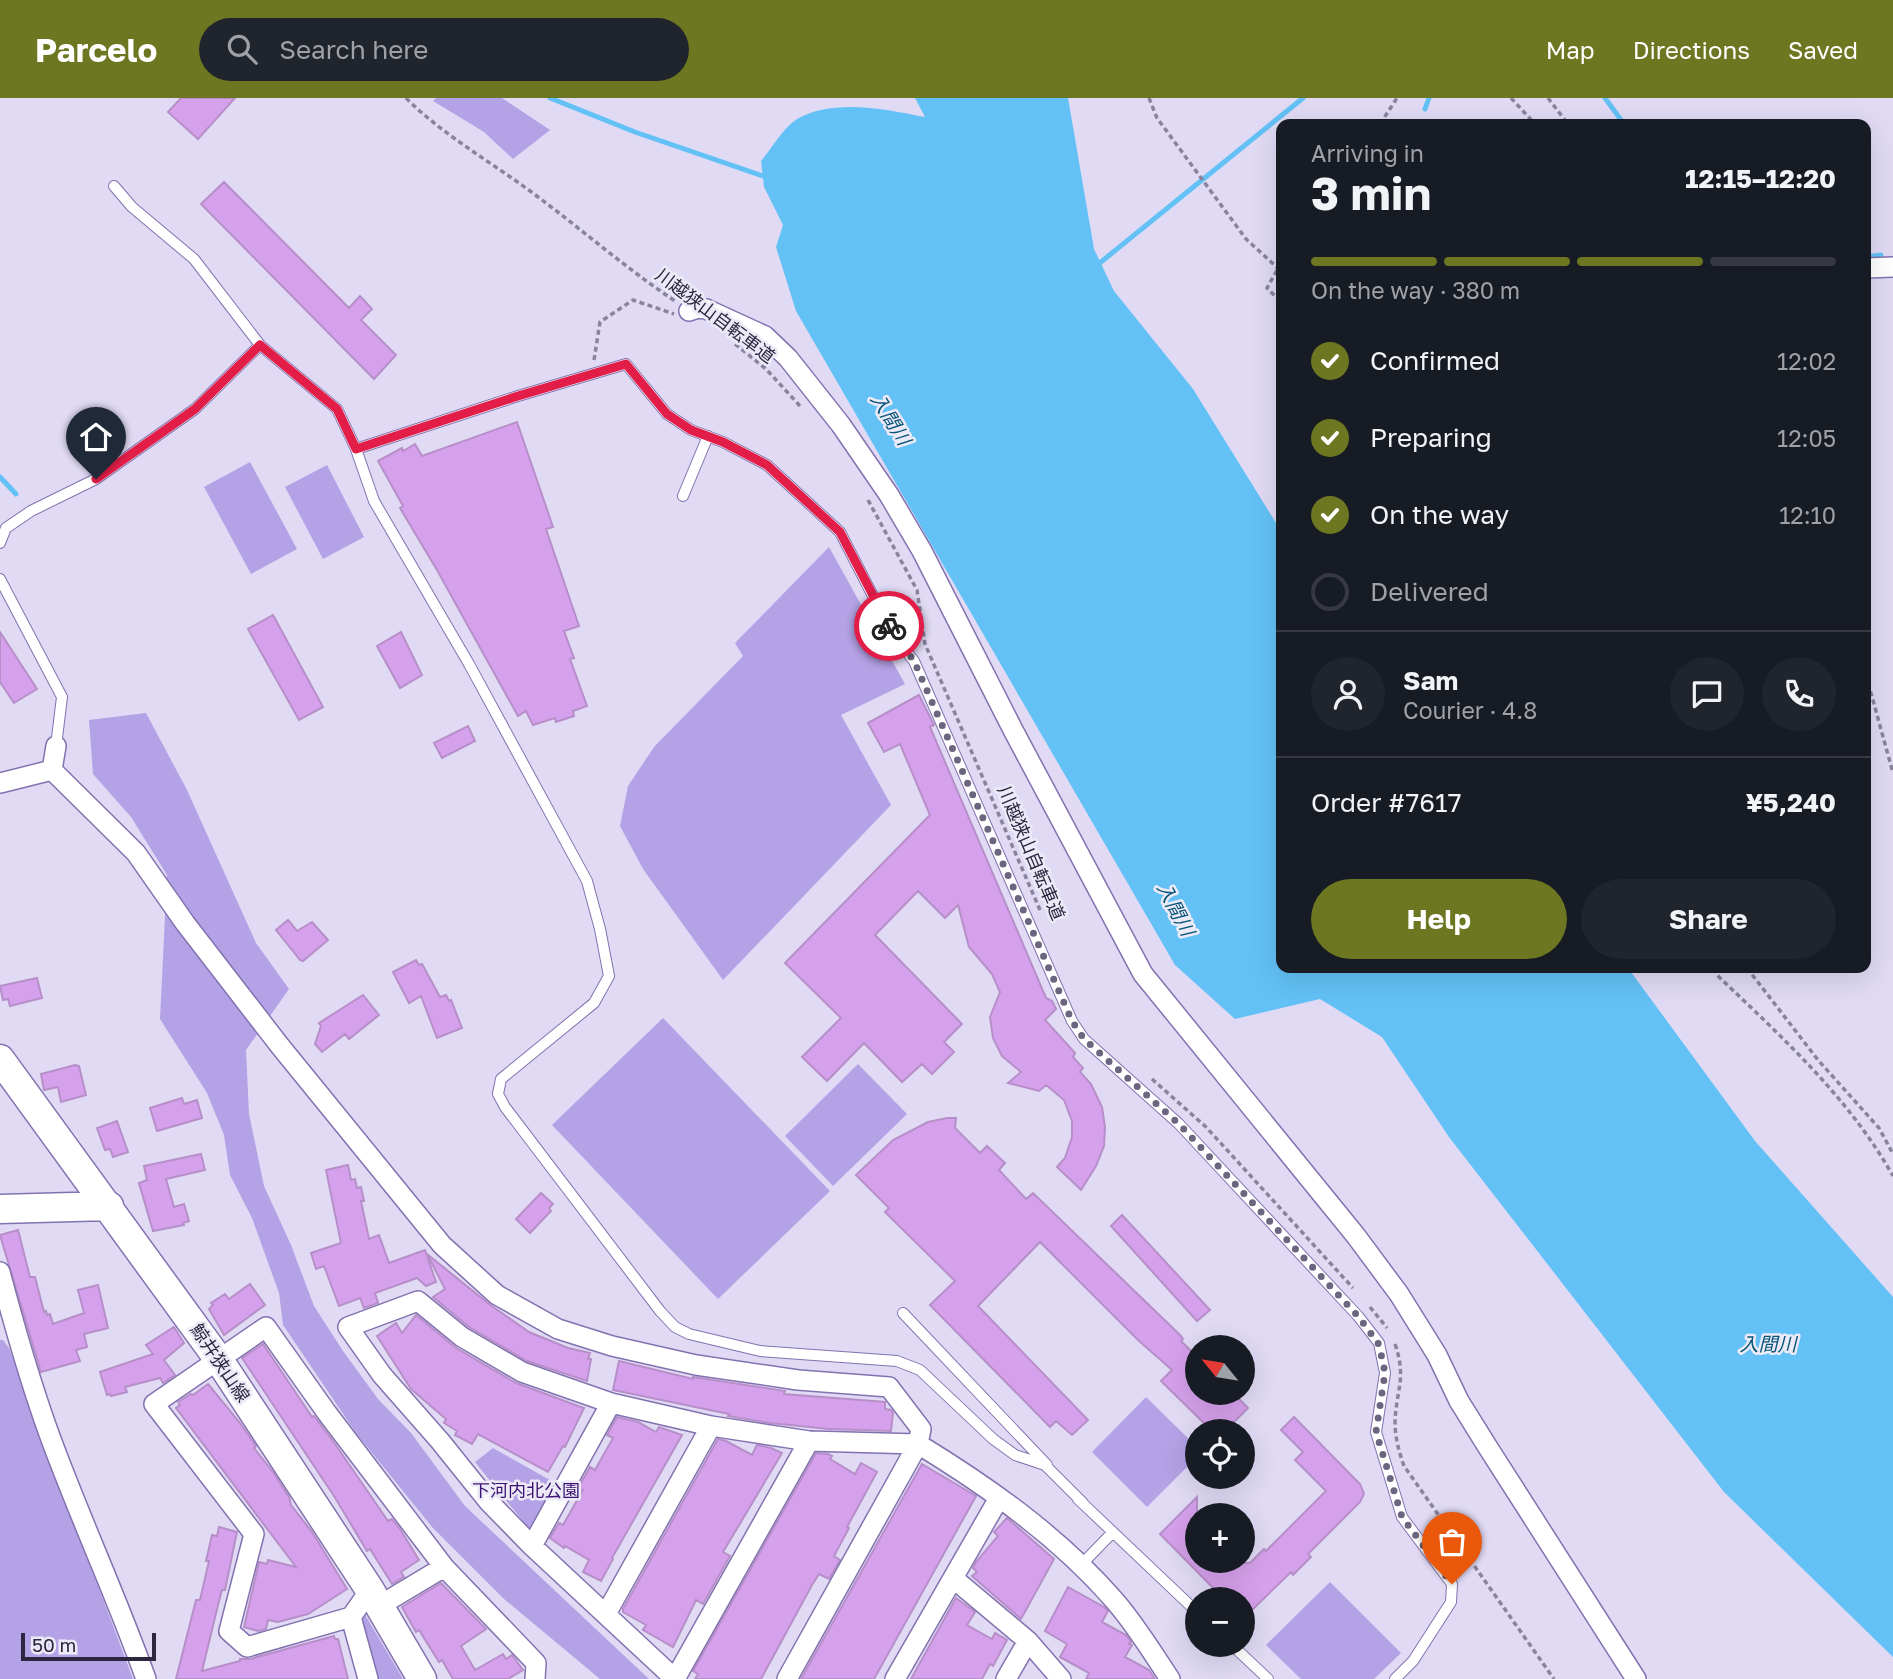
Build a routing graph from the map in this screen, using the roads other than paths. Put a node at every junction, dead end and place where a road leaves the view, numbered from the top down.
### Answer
1 (114, 186) dead end
2 (1893, 267) edge
3 (1871, 268) edge
4 (689, 311) road end
5 (260, 345) junction
6 (708, 436) junction
7 (356, 449) junction
8 (683, 496) dead end
9 (0, 543) edge
10 (0, 579) edge
11 (56, 746) joint
12 (52, 770) junction
13 (0, 782) edge
14 (0, 1059) edge
15 (109, 1206) junction
16 (0, 1209) edge
17 (0, 1272) edge
18 (903, 1313) dead end
19 (219, 1360) junction
20 (611, 1403) junction
21 (711, 1426) junction
22 (809, 1441) junction
23 (918, 1444) junction
24 (999, 1498) junction
25 (1083, 1503) junction
26 (1112, 1533) junction
27 (532, 1546) junction
28 (1081, 1565) junction
29 (444, 1567) junction
30 (953, 1578) junction
31 (375, 1598) junction
32 (1185, 1601) edge
33 (606, 1614) junction
34 (351, 1617) junction
35 (1028, 1642) junction
36 (1245, 1657) edge
37 (146, 1679) edge
38 (368, 1679) edge
39 (422, 1679) edge
40 (535, 1679) edge
41 (787, 1679) edge
42 (895, 1679) edge
43 (1006, 1679) edge
44 (1061, 1679) edge
45 (1170, 1679) edge
46 (1268, 1679) edge
47 (1395, 1679) edge
48 (1636, 1679) edge

1 - 5 lane
2 - 3 street
4 - 48 street
5 - 7 lane
5 - 9 lane
6 - 7 lane
6 - 8 lane
6 - 47 lane
7 - 25 lane
10 - 11 lane
11 - 12 street
12 - 13 street
12 - 23 street
14 - 15 main road, 鯨井狭山線
15 - 16 main road
15 - 19 main road, 鯨井狭山線
17 - 37 street
18 - 25 lane
19 - 29 street
19 - 31 main road, 鯨井狭山線
19 - 34 street
20 - 21 street
20 - 27 street
20 - 27 street
21 - 22 street
21 - 33 street
22 - 23 street
22 - 33 street
23 - 24 street
23 - 41 street
24 - 28 street
24 - 30 street
25 - 26 lane
26 - 28 lane
26 - 32 lane
27 - 33 street
28 - 45 street
29 - 31 street
29 - 40 street
30 - 35 street
30 - 42 street
31 - 34 street
31 - 39 main road, 鯨井狭山線
34 - 38 street
35 - 43 street
35 - 44 street
36 - 46 lane

